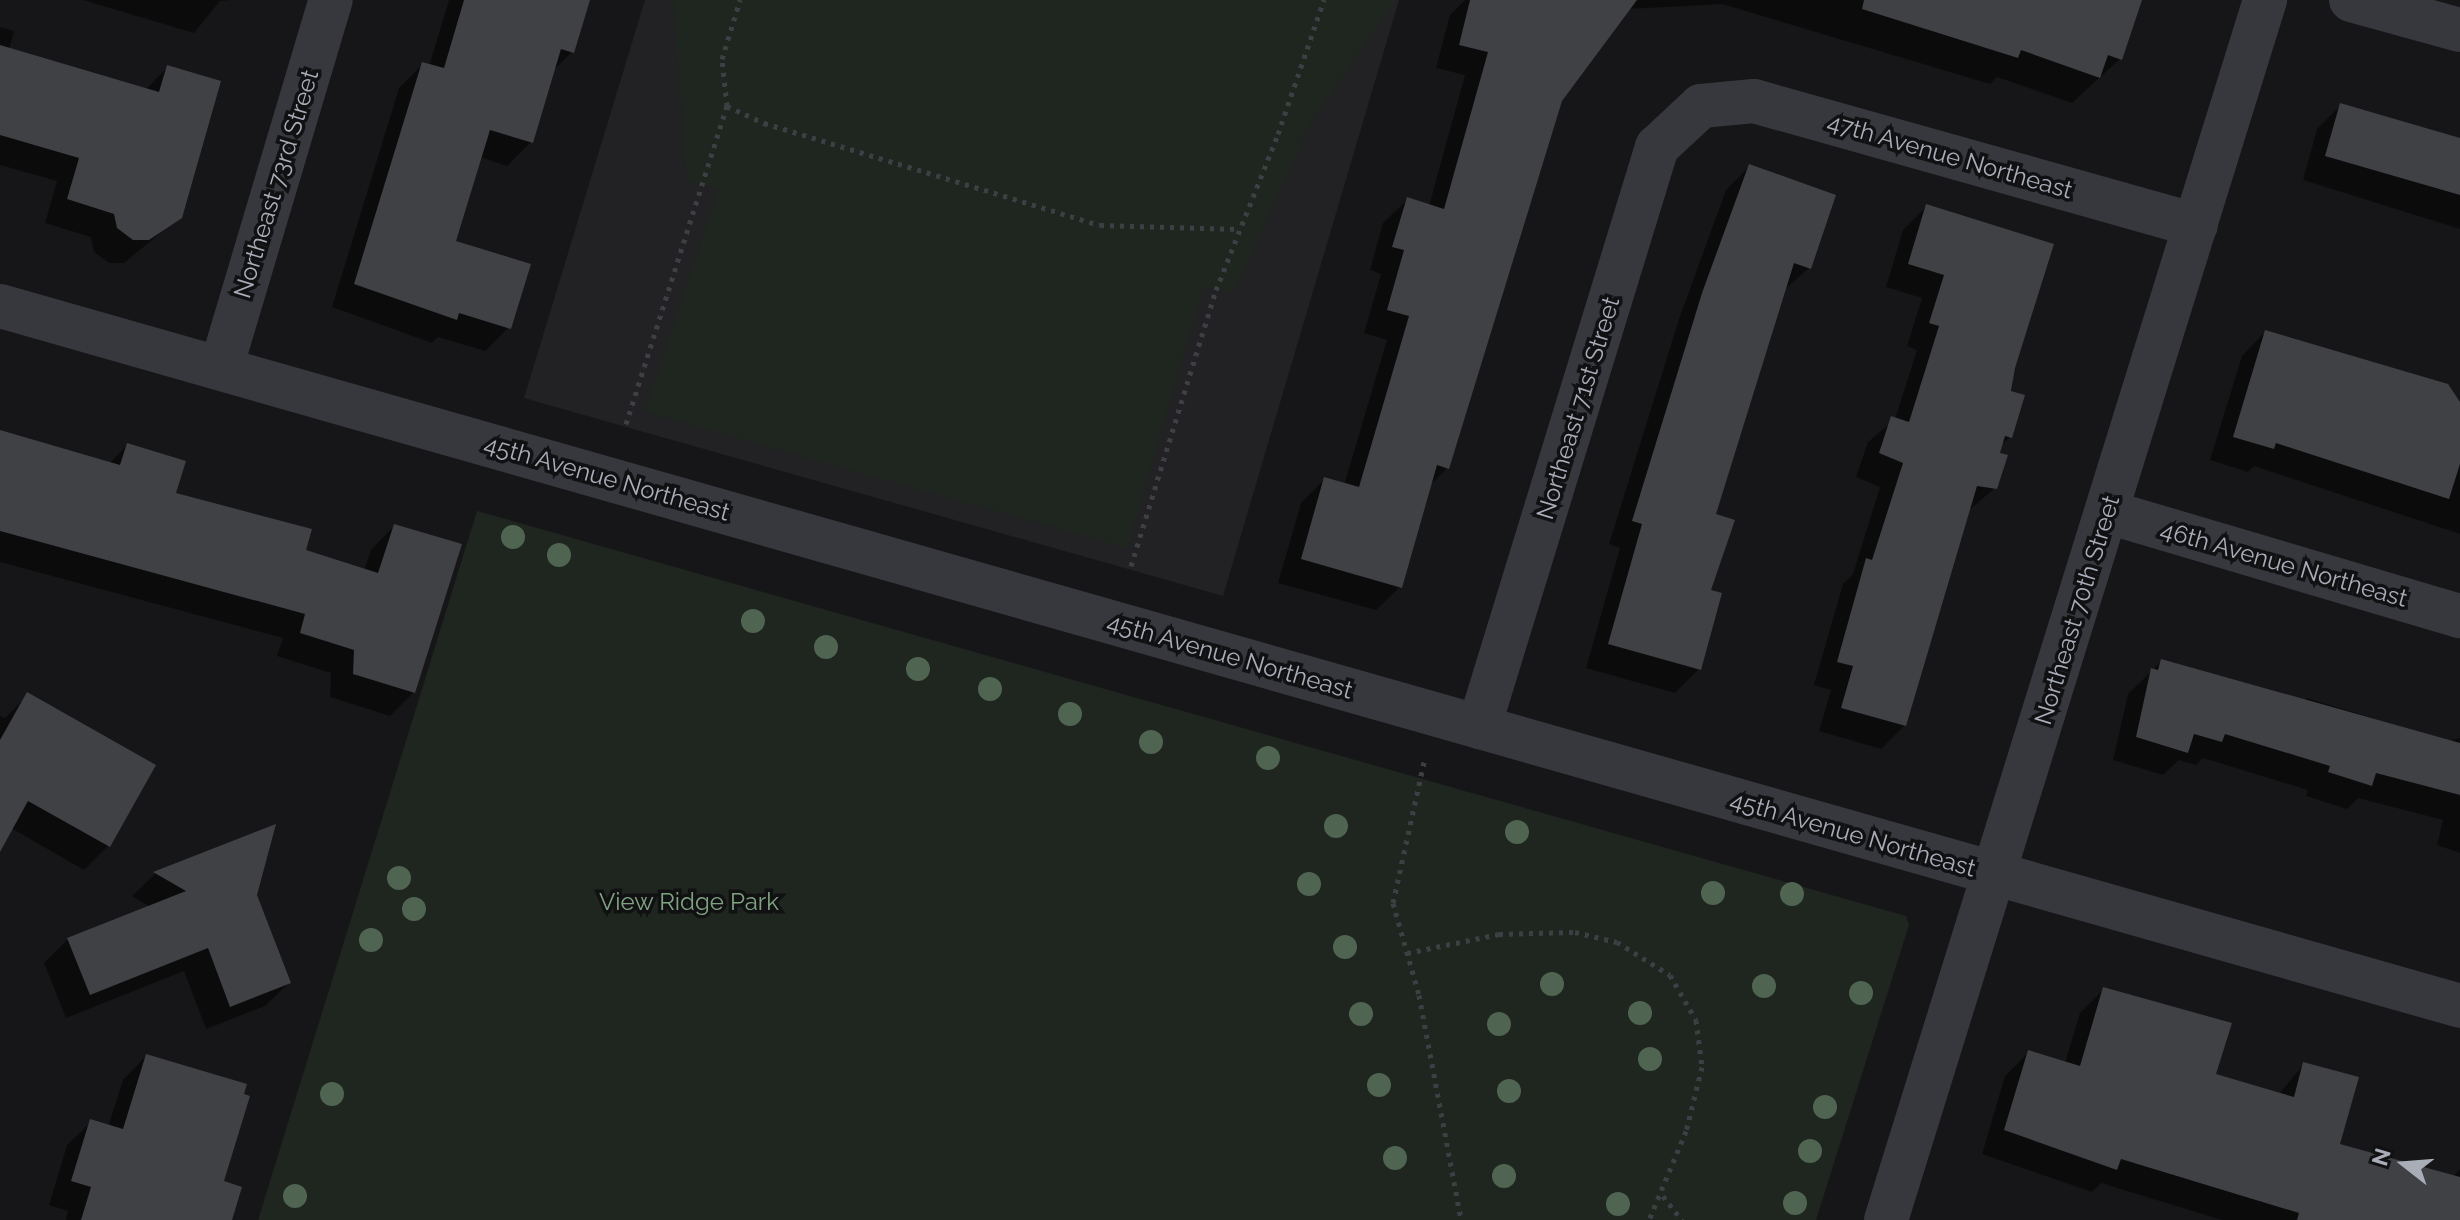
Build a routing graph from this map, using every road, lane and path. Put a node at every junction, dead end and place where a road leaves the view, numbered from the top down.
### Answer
1 (331, 0) edge
2 (740, 0) edge
3 (1324, 0) edge
4 (2265, 0) edge
5 (2351, 0) edge
6 (2460, 30) edge
7 (727, 106) junction
8 (1701, 106) joint
9 (2196, 225) junction
10 (1238, 229) junction
11 (0, 306) edge
12 (221, 368) junction
13 (626, 424) dead end
14 (2108, 512) junction
15 (1131, 566) dead end
16 (2460, 616) edge
17 (1437, 715) junction
18 (1479, 727) junction
19 (1995, 874) junction
20 (1407, 953) junction
21 (2460, 1006) edge
22 (1663, 1196) junction
23 (1461, 1220) edge
24 (1649, 1220) edge
25 (1682, 1220) edge
26 (1886, 1220) edge

1 - 12 street, Northeast 73rd Street
2 - 7 path
3 - 10 path
4 - 9 street, Northeast 70th Street
5 - 6 street
7 - 10 path
7 - 13 path
8 - 9 street, 47th Avenue Northeast
8 - 18 street, Northeast 71st Street
9 - 14 street, Northeast 70th Street
10 - 15 path
11 - 12 street, 45th Avenue Northeast
12 - 17 street, 45th Avenue Northeast
14 - 16 street, 46th Avenue Northeast
14 - 19 street, Northeast 70th Street
17 - 18 street, 45th Avenue Northeast
17 - 20 path
18 - 19 street, 45th Avenue Northeast
19 - 21 street, 45th Avenue Northeast
19 - 26 street, Northeast 70th Street
20 - 22 path
20 - 23 path
22 - 24 path
22 - 25 path

